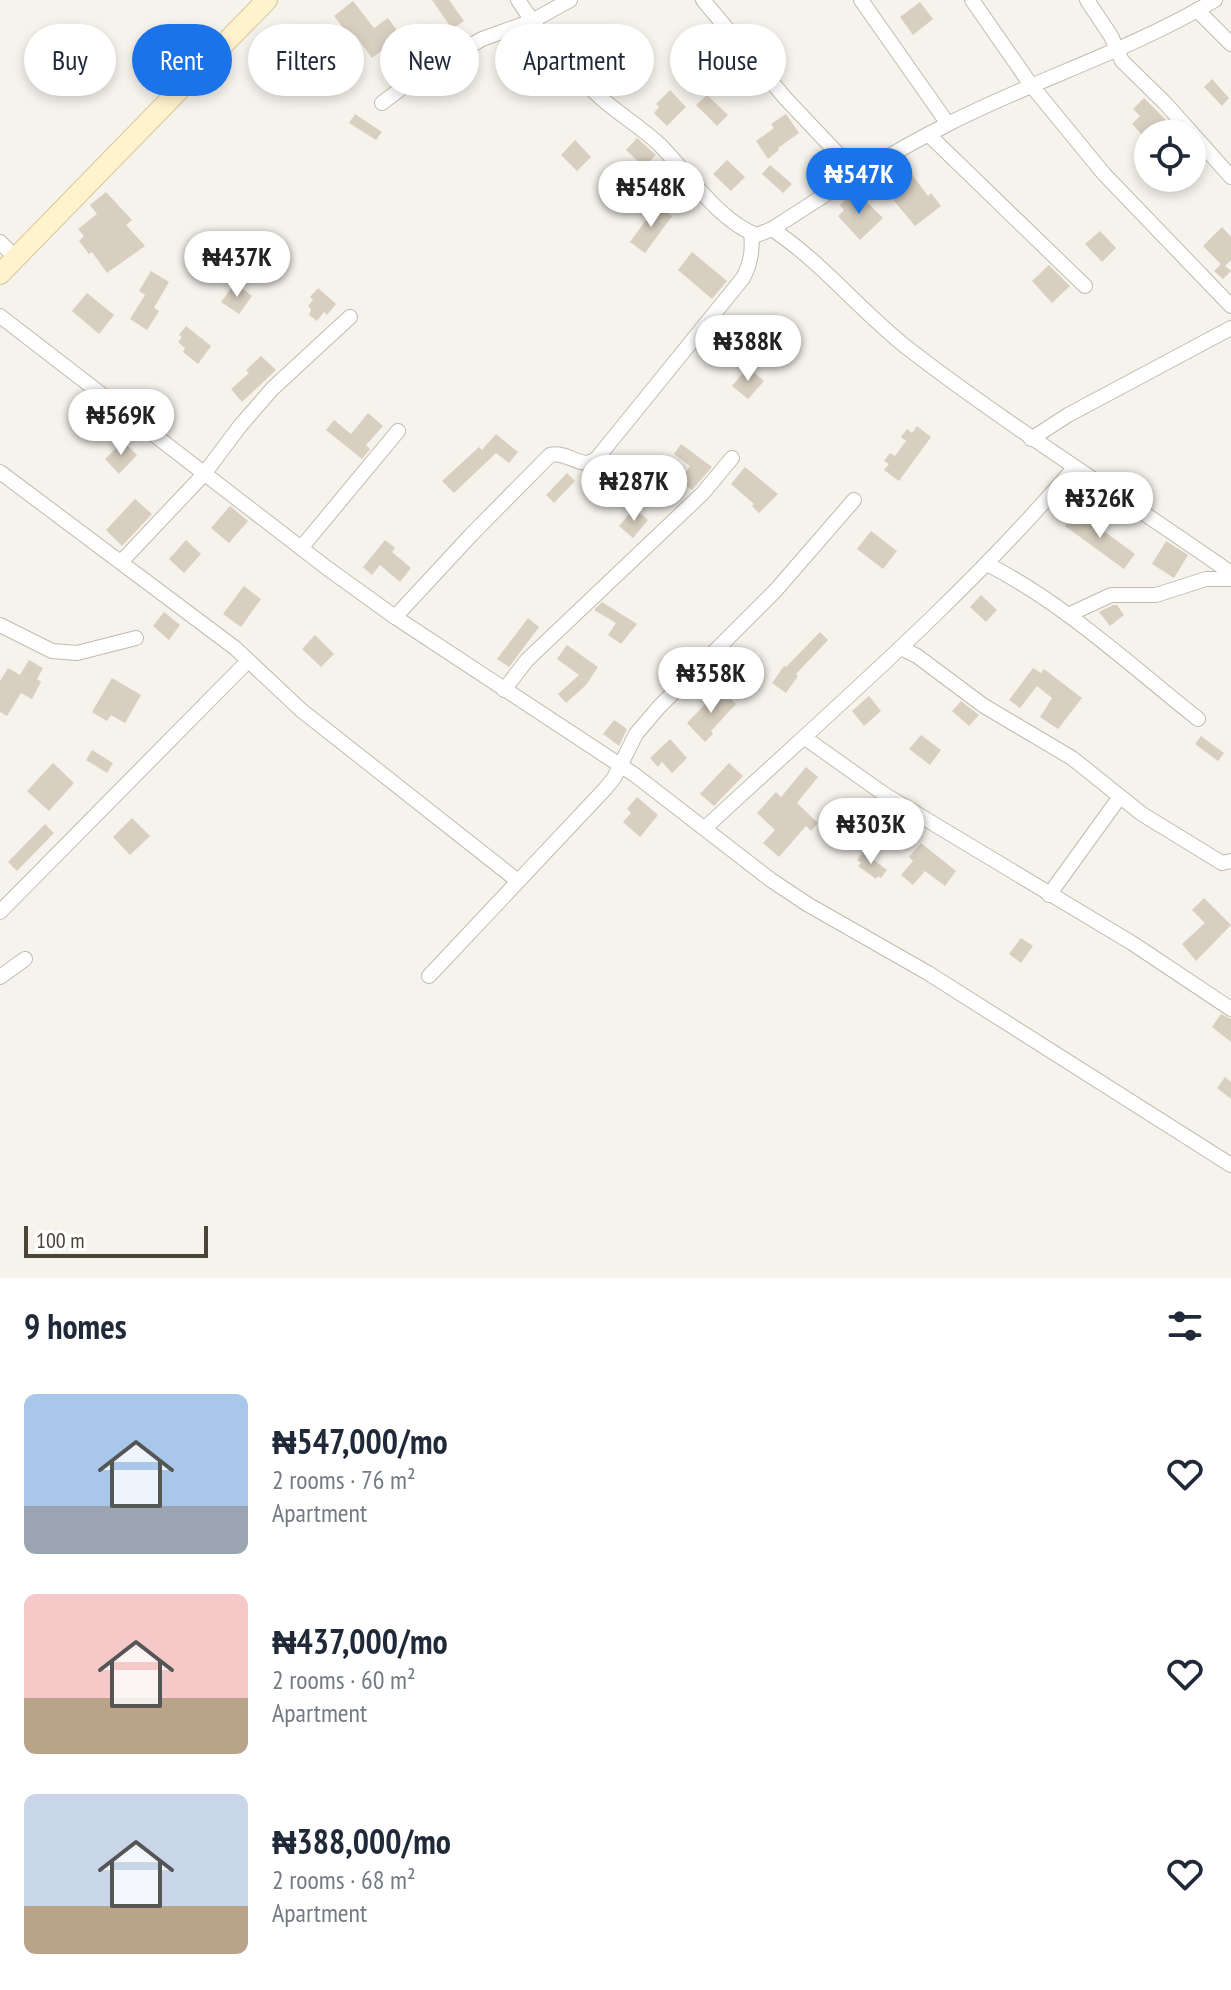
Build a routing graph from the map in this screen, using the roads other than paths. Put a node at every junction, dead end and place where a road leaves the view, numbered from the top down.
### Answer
1 (267, 0) edge
2 (518, 0) edge
3 (570, 0) edge
4 (703, 0) edge
5 (861, 0) edge
6 (972, 0) edge
7 (1087, 0) edge
8 (1215, 0) edge
9 (1197, 10) junction
10 (532, 21) junction
11 (1231, 44) edge
12 (1116, 50) junction
13 (1031, 85) junction
14 (382, 103) dead end
15 (948, 124) junction
16 (929, 135) junction
17 (858, 175) junction
18 (1231, 177) edge
19 (772, 229) junction
20 (751, 233) junction
21 (0, 242) edge
22 (16, 258) junction
23 (0, 274) edge
24 (1085, 286) dead end
25 (1231, 306) edge
26 (0, 316) edge
27 (350, 317) dead end
28 (1231, 328) edge
29 (398, 431) dead end
30 (1031, 439) junction
31 (732, 458) dead end
32 (1074, 468) junction
33 (0, 472) edge
34 (204, 474) junction
35 (854, 500) dead end
36 (301, 548) junction
37 (121, 562) junction
38 (987, 564) junction
39 (1231, 573) edge
40 (1231, 579) edge
41 (1068, 615) junction
42 (395, 617) junction
43 (0, 625) edge
44 (136, 638) dead end
45 (901, 648) junction
46 (247, 662) junction
47 (504, 690) junction
48 (1198, 719) dead end
49 (805, 738) junction
50 (620, 765) junction
51 (1119, 798) junction
52 (705, 828) junction
53 (1231, 861) edge
54 (518, 881) junction
55 (1049, 895) junction
56 (0, 912) edge
57 (25, 959) dead end
58 (429, 976) dead end
59 (0, 977) edge
60 (1231, 1009) edge
61 (1231, 1165) edge

1 - 22 main road
2 - 10 street
3 - 10 street
4 - 17 street
5 - 15 street
6 - 13 street
7 - 12 street
8 - 9 street
9 - 11 street
9 - 12 street
10 - 14 street
10 - 20 street
12 - 13 street
12 - 18 street
13 - 15 street
13 - 25 street
15 - 16 street
16 - 17 street
16 - 24 street
17 - 19 street
19 - 20 street
19 - 30 street
20 - 42 street
21 - 22 street
22 - 23 main road
26 - 34 street
27 - 34 street
28 - 30 street
29 - 36 street
30 - 32 street
31 - 47 street
32 - 38 street
32 - 39 street
33 - 37 street
34 - 36 street
34 - 37 street
35 - 50 street
36 - 42 street
37 - 46 street
38 - 41 street
38 - 45 street
40 - 41 street
41 - 48 street
42 - 47 street
43 - 44 street
45 - 49 street
45 - 51 street
46 - 54 street
46 - 56 street
47 - 50 street
49 - 52 street
49 - 55 street
50 - 52 street
50 - 54 street
51 - 53 street
51 - 55 street
52 - 61 street
54 - 58 street
55 - 60 street
57 - 59 street

